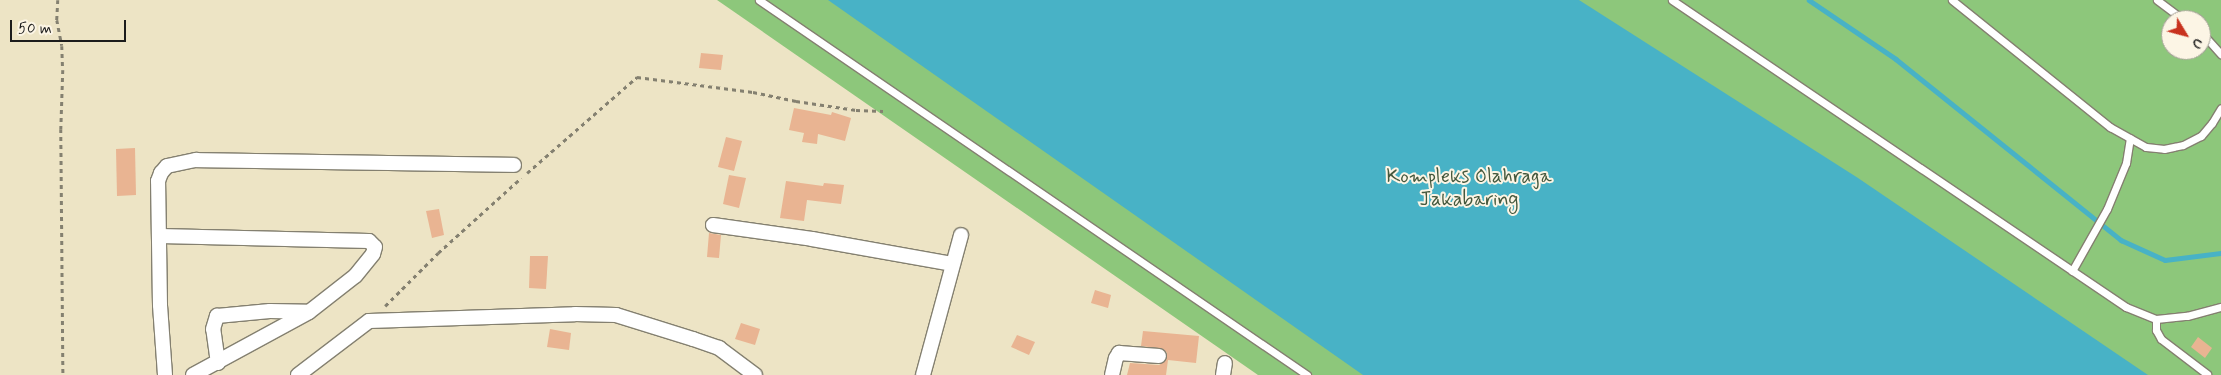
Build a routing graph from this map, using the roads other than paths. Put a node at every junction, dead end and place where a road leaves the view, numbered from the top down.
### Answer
1 (759, 0) edge
2 (1672, 0) edge
3 (1952, 0) edge
4 (2157, 0) edge
5 (2170, 10) edge
6 (2211, 43) edge
7 (2221, 54) edge
8 (2221, 108) edge
9 (2130, 138) junction
10 (514, 165) dead end
11 (713, 225) dead end
12 (960, 235) dead end
13 (160, 236) junction
14 (952, 264) junction
15 (2072, 272) junction
16 (2221, 307) edge
17 (309, 312) junction
18 (2156, 319) junction
19 (1159, 356) dead end
20 (218, 362) junction
21 (2207, 374) edge
22 (165, 375) edge
23 (193, 375) edge
24 (298, 375) edge
25 (755, 375) edge
26 (923, 375) edge
27 (1112, 375) edge
28 (1307, 375) edge

1 - 28 lane
2 - 15 lane
3 - 9 lane
4 - 5 lane
6 - 7 lane
8 - 9 lane
9 - 15 lane
10 - 13 street
11 - 14 street
12 - 14 street
13 - 17 street
13 - 22 street
14 - 26 street
15 - 18 lane
16 - 18 lane
17 - 20 street
17 - 20 street
18 - 21 lane
19 - 27 street
20 - 23 street
24 - 25 street

